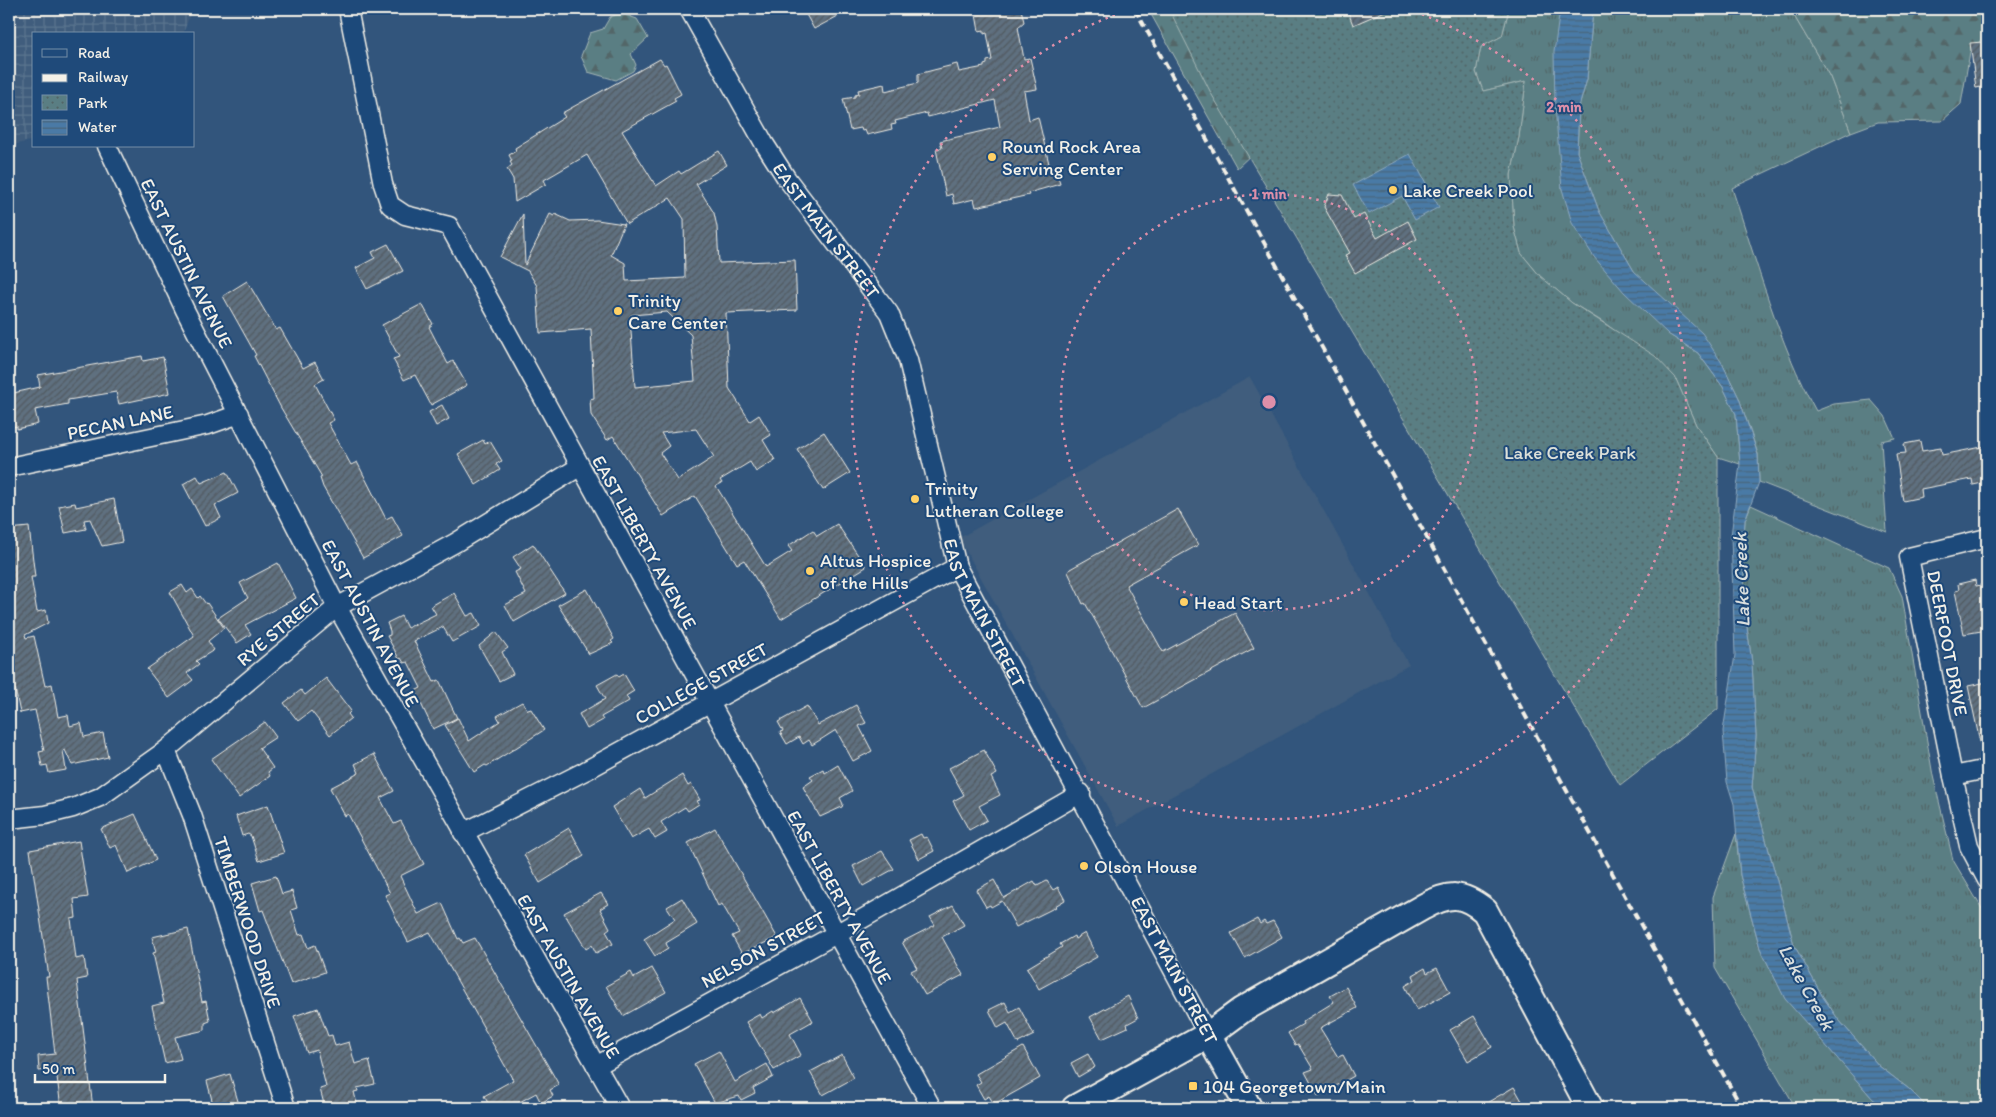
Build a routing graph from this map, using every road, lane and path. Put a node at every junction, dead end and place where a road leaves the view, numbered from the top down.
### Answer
1 (689, 9) edge
2 (348, 10) edge
3 (108, 148) edge
4 (239, 414) junction
5 (9, 467) edge
6 (579, 467) junction
7 (1987, 538) edge
8 (957, 567) junction
9 (336, 608) junction
10 (709, 704) junction
11 (166, 750) junction
12 (1987, 769) edge
13 (1952, 776) junction
14 (1080, 793) junction
15 (9, 819) edge
16 (463, 833) junction
17 (1987, 880) edge
18 (836, 934) junction
19 (1208, 1035) junction
20 (596, 1066) junction
21 (286, 1108) edge
22 (620, 1108) edge
23 (932, 1108) edge
24 (1075, 1108) edge
25 (1249, 1108) edge
26 (1590, 1108) edge

1 - 8 street, EAST MAIN STREET
2 - 6 street, EAST LIBERTY AVENUE
3 - 4 street, EAST AUSTIN AVENUE
4 - 5 street, PECAN LANE
4 - 9 street, EAST AUSTIN AVENUE
6 - 9 street, RYE STREET
6 - 10 street, EAST LIBERTY AVENUE
7 - 13 street, DEERFOOT DRIVE
8 - 10 street, COLLEGE STREET
8 - 14 street, EAST MAIN STREET
9 - 11 street, RYE STREET
9 - 16 street, EAST AUSTIN AVENUE
10 - 16 street, COLLEGE STREET
10 - 18 street, EAST LIBERTY AVENUE
11 - 15 street, RYE STREET
11 - 21 street, TIMBERWOOD DRIVE
12 - 13 street
13 - 17 street, DEERFOOT DRIVE
14 - 18 street, NELSON STREET
14 - 19 street, EAST MAIN STREET
16 - 20 street, EAST AUSTIN AVENUE
18 - 20 street, NELSON STREET
18 - 23 street, EAST LIBERTY AVENUE
19 - 24 street
19 - 25 street, EAST MAIN STREET
19 - 26 street
20 - 22 street, EAST AUSTIN AVENUE

